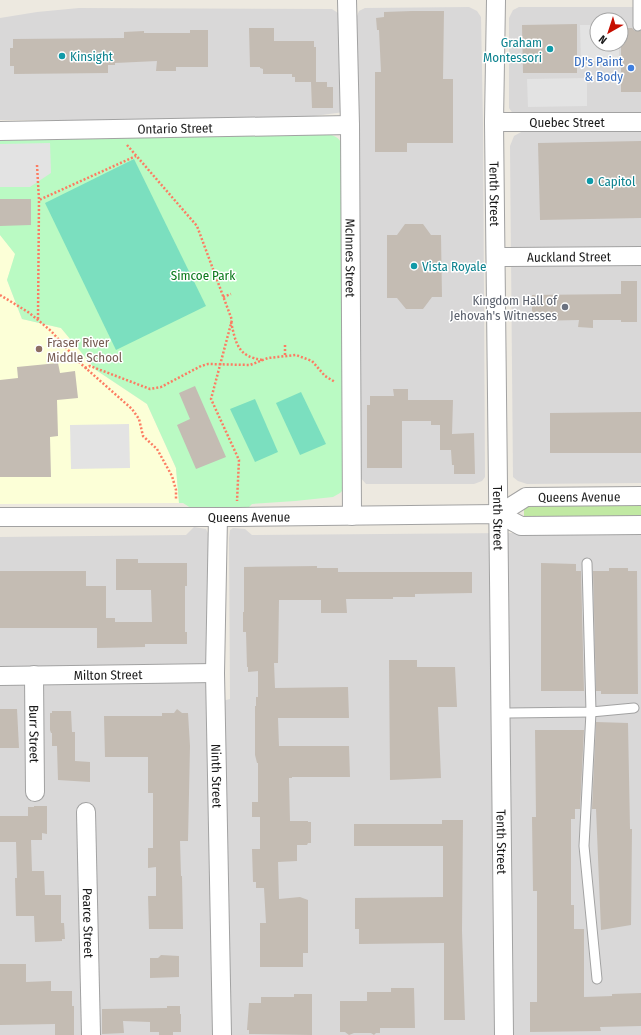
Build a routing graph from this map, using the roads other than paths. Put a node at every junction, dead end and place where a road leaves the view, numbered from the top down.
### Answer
1 (347, 0) edge
2 (496, 0) edge
3 (638, 0) edge
4 (638, 26) dead end
5 (494, 122) junction
6 (641, 122) edge
7 (350, 125) junction
8 (0, 131) edge
9 (641, 256) edge
10 (496, 257) junction
11 (641, 496) edge
12 (499, 514) junction
13 (352, 516) junction
14 (218, 517) junction
15 (0, 518) edge
16 (641, 525) edge
17 (587, 563) dead end
18 (215, 673) junction
19 (34, 675) junction
20 (0, 676) edge
21 (634, 708) dead end
22 (591, 712) junction
23 (501, 713) junction
24 (35, 792) dead end
25 (86, 812) dead end
26 (596, 979) dead end
27 (91, 1035) edge
28 (222, 1035) edge
29 (504, 1035) edge

1 - 7 street, McInnes Street
2 - 5 street, Tenth Street
3 - 4 lane
5 - 6 street, Quebec Street
5 - 10 street, Tenth Street
7 - 8 street, Ontario Street
7 - 13 street, McInnes Street
9 - 10 street, Auckland Street
10 - 12 street, Tenth Street
11 - 12 street, Queens Avenue
12 - 13 street, Queens Avenue
12 - 16 street, Queens Avenue
12 - 23 street, Tenth Street
13 - 14 street, Queens Avenue
14 - 15 street, Queens Avenue
14 - 18 street, Ninth Street
17 - 22 lane
18 - 19 street, Milton Street
18 - 28 street, Ninth Street
19 - 20 street, Milton Street
19 - 24 street, Burr Street
21 - 22 lane
22 - 23 lane
22 - 26 lane
23 - 29 street, Tenth Street
25 - 27 street, Pearce Street

